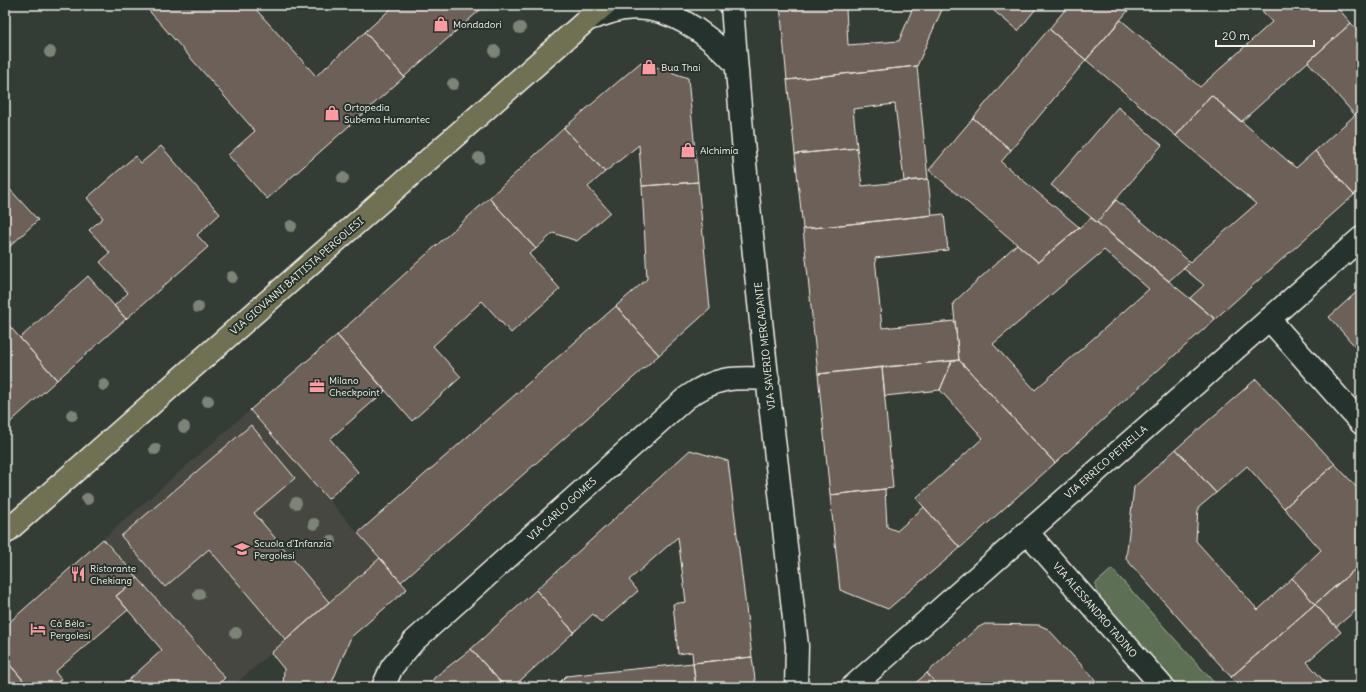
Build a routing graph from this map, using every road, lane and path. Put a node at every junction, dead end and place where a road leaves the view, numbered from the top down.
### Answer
1 (604, 5) edge
2 (732, 5) edge
3 (588, 20) junction
4 (736, 64) junction
5 (1361, 238) edge
6 (1269, 319) junction
7 (768, 379) junction
8 (1361, 423) edge
9 (1027, 532) junction
10 (5, 533) edge
11 (383, 687) edge
12 (796, 687) edge
13 (852, 687) edge
14 (1163, 687) edge

1 - 3 main road, VIA GIOVANNI BATTISTA PERGOLESI
2 - 4 street, VIA SAVERIO MERCADANTE
3 - 4 street, VIA GIOVANNI BATTISTA PERGOLESI
3 - 10 main road, VIA GIOVANNI BATTISTA PERGOLESI
4 - 7 street, VIA SAVERIO MERCADANTE
5 - 6 street, VIA ERRICO PETRELLA
6 - 8 street
6 - 9 street, VIA ERRICO PETRELLA
7 - 11 street, VIA CARLO GOMES
7 - 12 street, VIA SAVERIO MERCADANTE
9 - 13 street, VIA ERRICO PETRELLA
9 - 14 street, VIA ALESSANDRO TADINO

